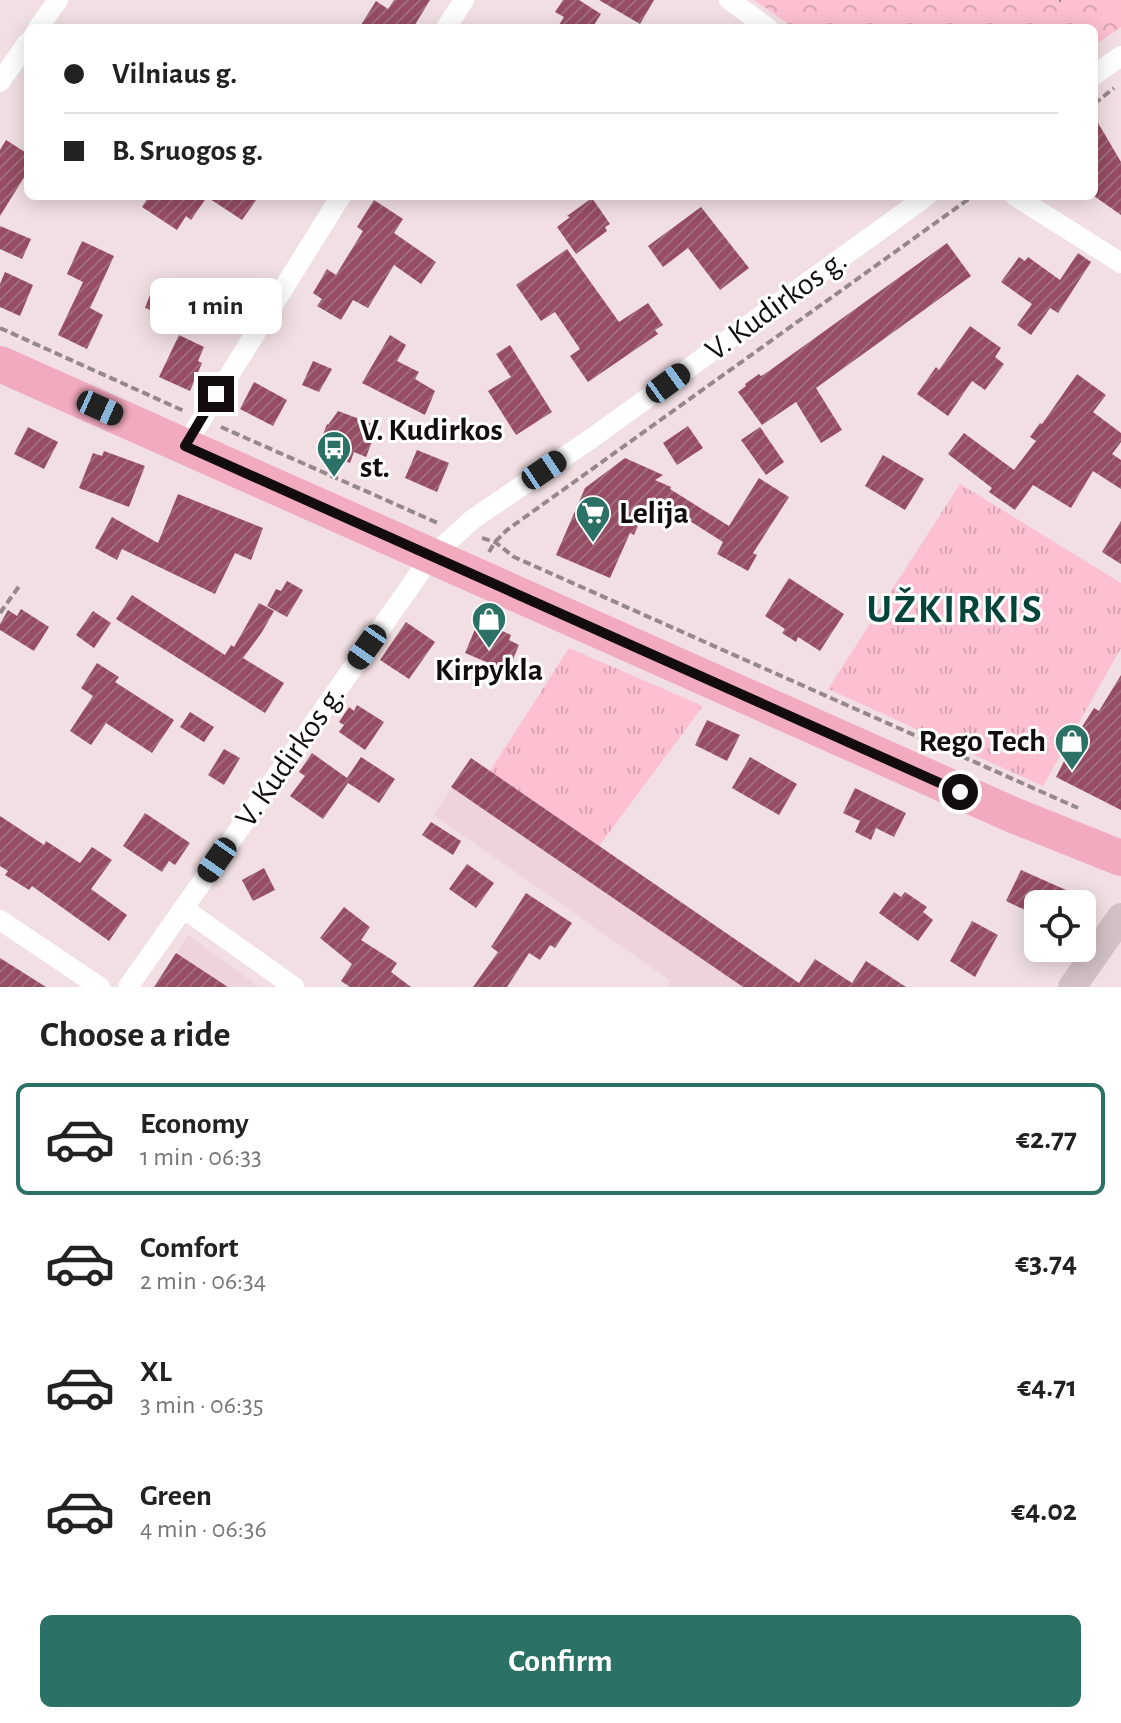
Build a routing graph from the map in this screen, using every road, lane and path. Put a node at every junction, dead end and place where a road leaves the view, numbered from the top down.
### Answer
1 (58, 0) edge
2 (464, 0) edge
3 (729, 0) edge
4 (41, 24) edge
5 (449, 24) edge
6 (762, 24) edge
7 (24, 48) edge
8 (1121, 56) edge
9 (1098, 72) edge
10 (0, 82) edge
11 (1121, 83) edge
12 (1098, 101) edge
13 (338, 200) edge
14 (921, 200) edge
15 (967, 200) edge
16 (1021, 200) edge
17 (1121, 263) edge
18 (0, 328) edge
19 (0, 364) edge
20 (193, 432) junction
21 (459, 532) junction
22 (495, 542) junction
23 (487, 555) dead end
24 (431, 557) junction
25 (20, 585) dead end
26 (0, 613) edge
27 (1082, 809) dead end
28 (1121, 858) edge
29 (183, 908) junction
30 (1121, 917) edge
31 (0, 920) edge
32 (100, 987) edge
33 (128, 987) edge
34 (294, 987) edge
35 (1072, 987) edge

1 - 4 street
2 - 5 street
3 - 6 street
7 - 10 street
8 - 9 street
11 - 12 path
13 - 20 street
14 - 21 street, V. Kudirkos g.
15 - 22 path
16 - 17 street
18 - 20 path
19 - 20 highway
20 - 21 path
20 - 24 highway
21 - 22 path
21 - 24 street, V. Kudirkos g.
22 - 23 path
22 - 27 path
24 - 28 highway
24 - 29 street, V. Kudirkos g.
25 - 26 path
29 - 33 street, V. Kudirkos g.
29 - 34 street
30 - 35 main road
31 - 32 street

